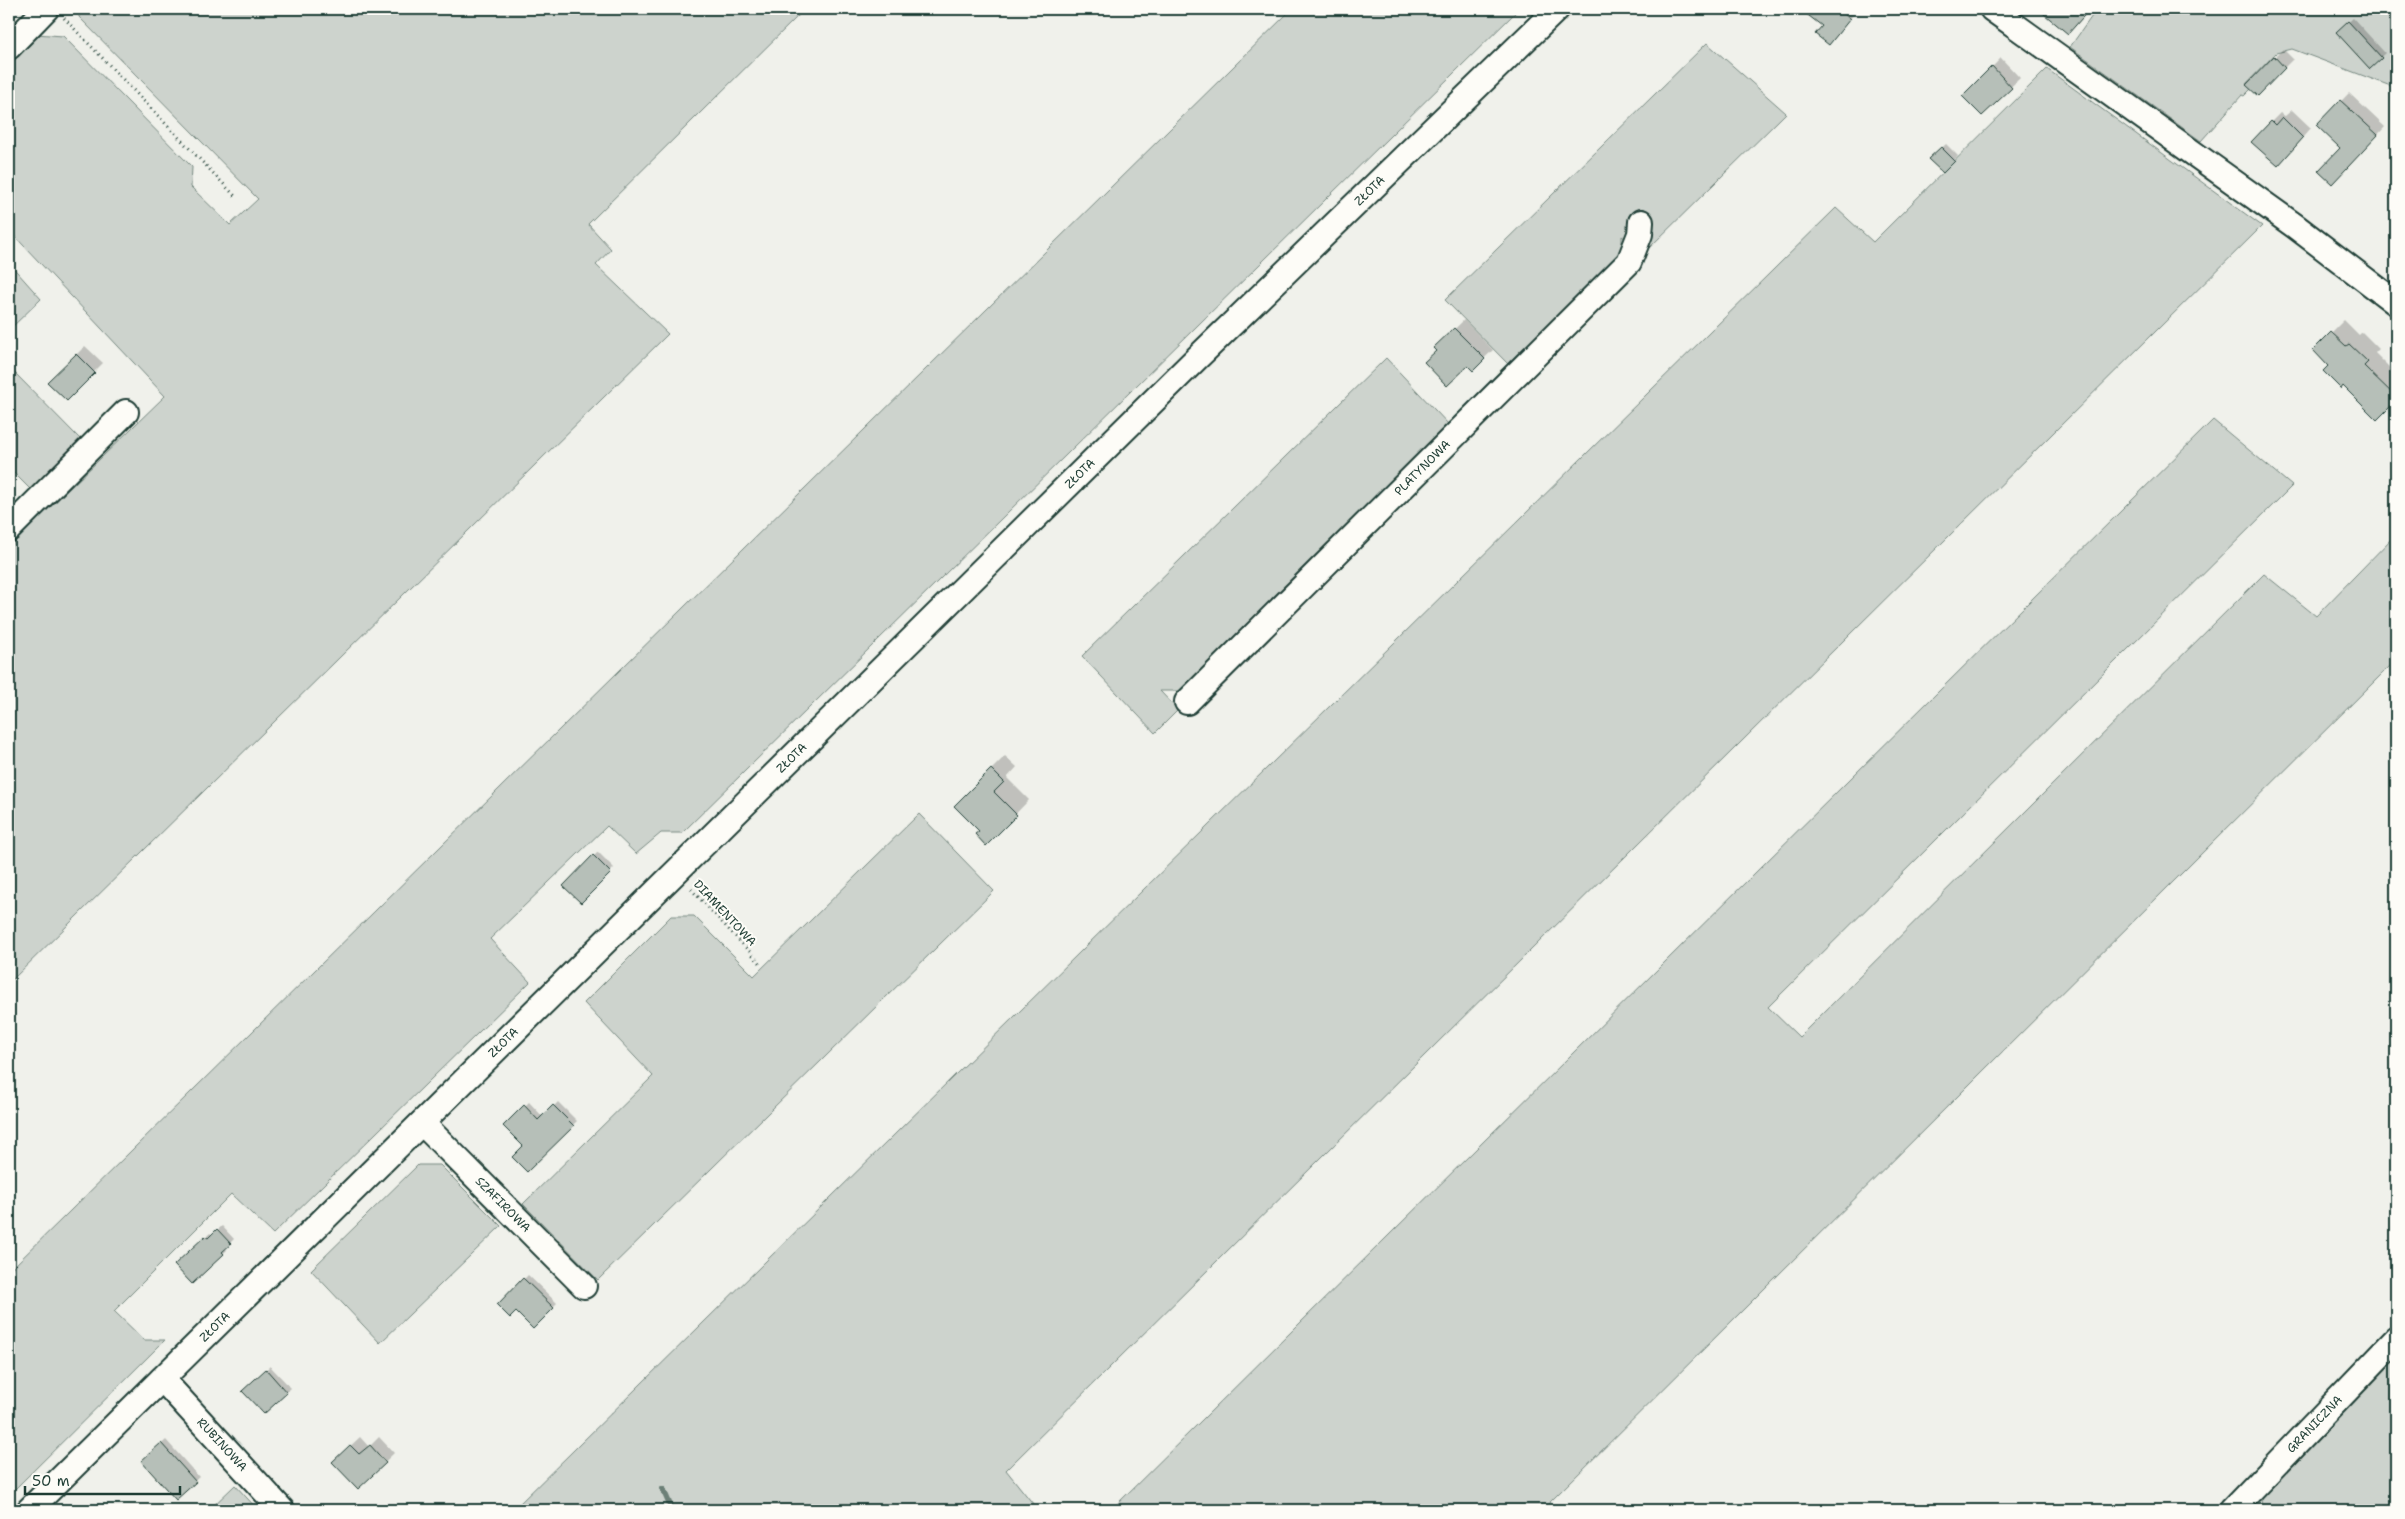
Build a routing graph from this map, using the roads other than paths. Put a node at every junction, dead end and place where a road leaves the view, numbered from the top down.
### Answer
1 (1557, 9) edge
2 (1992, 9) edge
3 (54, 12) edge
4 (9, 47) edge
5 (1641, 222) dead end
6 (2396, 303) edge
7 (126, 412) dead end
8 (9, 529) edge
9 (1187, 702) dead end
10 (422, 1123) junction
11 (584, 1286) dead end
12 (2396, 1340) edge
13 (162, 1379) junction
14 (29, 1510) edge
15 (282, 1510) edge
16 (2232, 1510) edge

1 - 10 street, ZŁOTA
2 - 6 street
3 - 4 street
5 - 9 street, PLATYNOWA
7 - 8 street
10 - 11 street, SZAFIROWA
10 - 13 street, ZŁOTA
12 - 16 street, GRANICZNA
13 - 14 street, ZŁOTA
13 - 15 street, RUBINOWA

